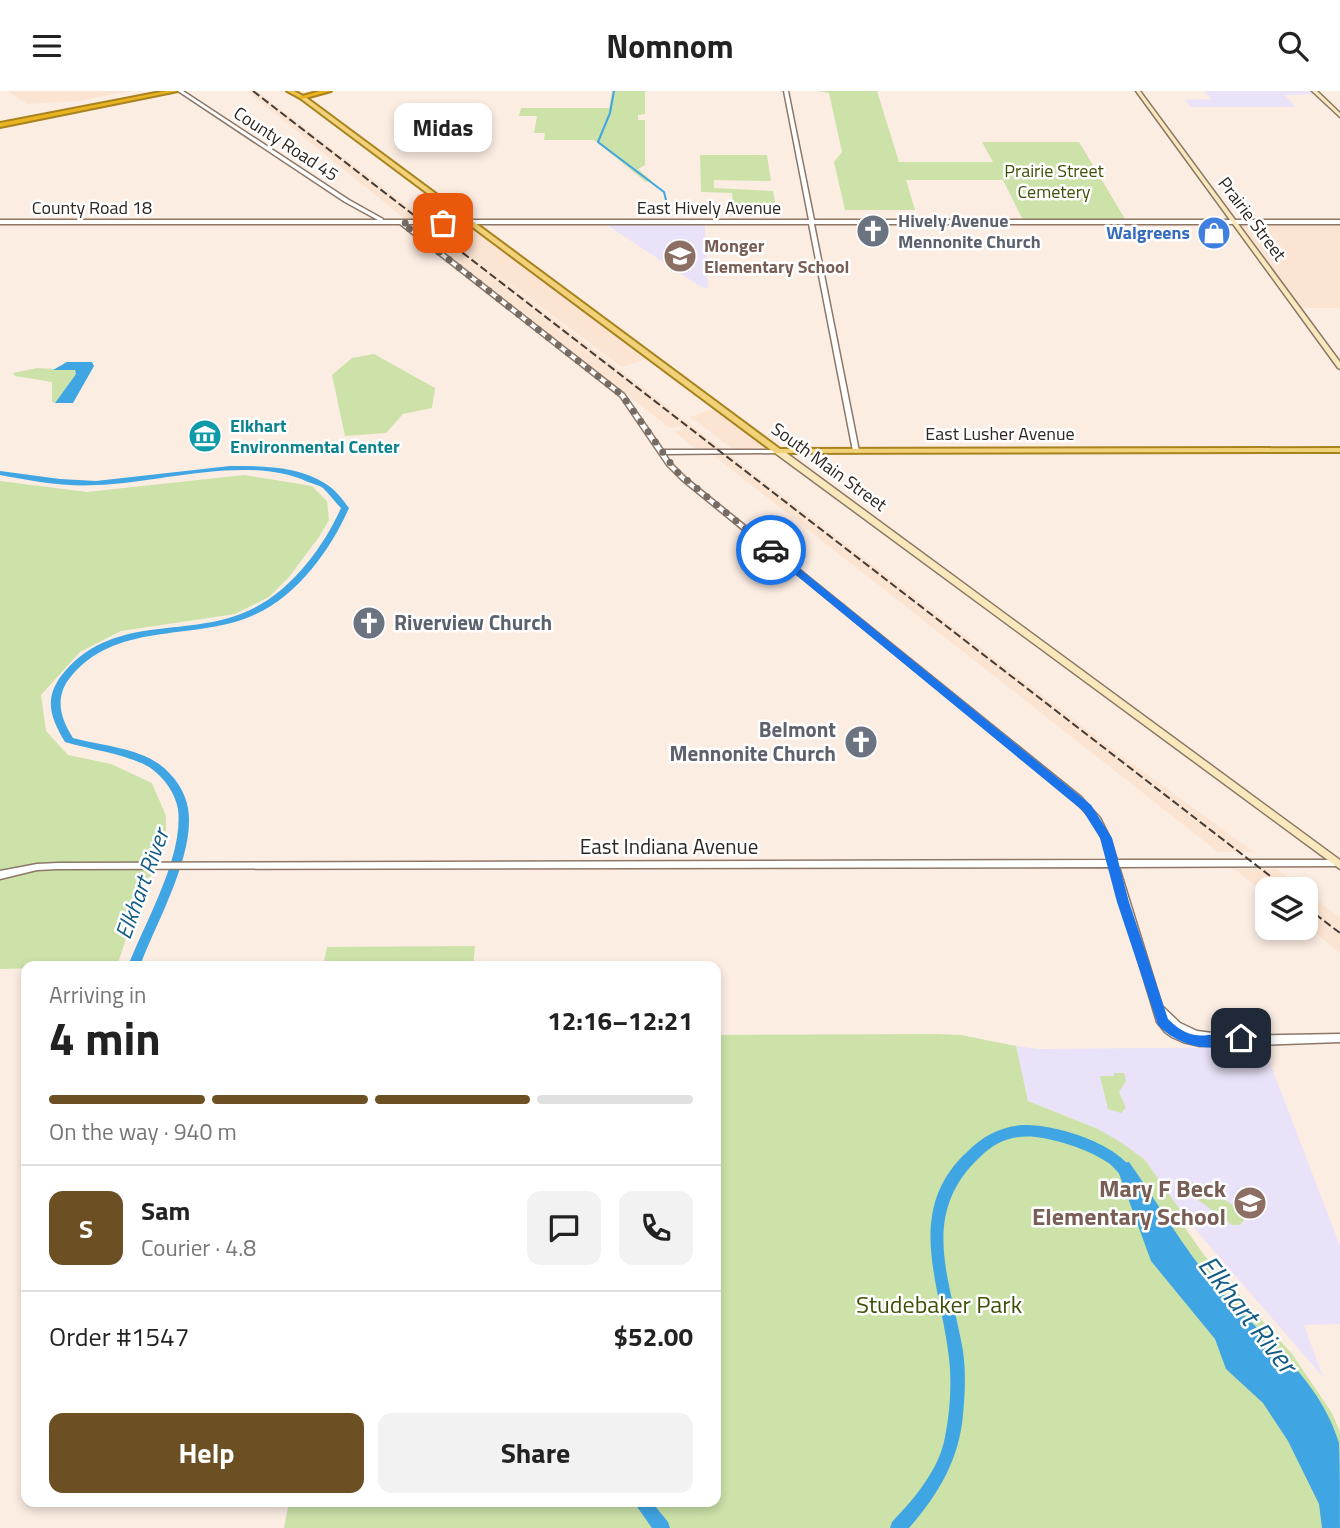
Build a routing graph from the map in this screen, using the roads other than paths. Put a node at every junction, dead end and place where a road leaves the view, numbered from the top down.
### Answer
1 (177, 91) edge
2 (290, 91) edge
3 (317, 91) edge
4 (328, 91) edge
5 (786, 91) edge
6 (1138, 91) edge
7 (1314, 91) edge
8 (163, 92) edge
9 (299, 94) edge
10 (313, 105) junction
11 (1340, 116) edge
12 (0, 124) edge
13 (373, 220) junction
14 (1234, 221) junction
15 (0, 222) edge
16 (812, 222) junction
17 (1340, 222) edge
18 (183, 223) joint
19 (398, 223) junction
20 (471, 223) junction
21 (1340, 367) edge
22 (1340, 450) edge
23 (778, 451) junction
24 (856, 451) junction
25 (661, 452) junction
26 (1113, 863) junction
27 (1339, 863) edge
28 (0, 875) edge
29 (1340, 1038) edge

1 - 8 highway
1 - 13 street, County Road 45
2 - 9 highway, South Main Street
3 - 9 highway
4 - 9 highway
4 - 10 highway
5 - 16 street
6 - 14 main road, Prairie Street
7 - 11 main road
8 - 12 highway
9 - 10 main road, South Main Street
10 - 20 main road, South Main Street
13 - 18 street, East Hively Avenue
13 - 19 street, East Hively Avenue
14 - 16 street, East Hively Avenue
14 - 17 street, East Hively Avenue
14 - 21 main road, Prairie Street
15 - 18 street, County Road 18
16 - 20 street, East Hively Avenue
16 - 24 street
19 - 20 street, East Hively Avenue
19 - 25 street
20 - 23 main road, South Main Street
22 - 24 main road, East Lusher Avenue
23 - 24 main road, East Lusher Avenue
23 - 25 street, East Lusher Avenue
23 - 27 main road, South Main Street
25 - 26 street
26 - 27 street, East Indiana Avenue
26 - 28 street, East Indiana Avenue
26 - 29 street

